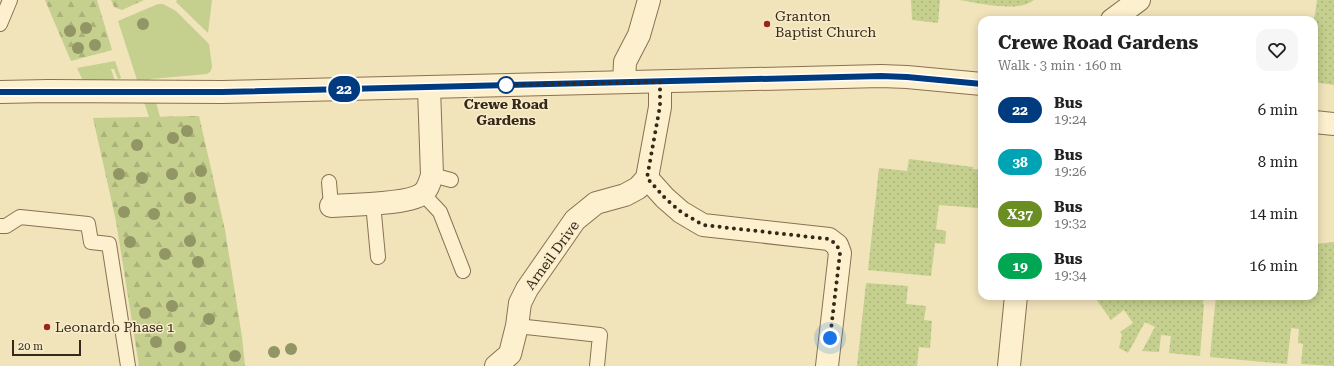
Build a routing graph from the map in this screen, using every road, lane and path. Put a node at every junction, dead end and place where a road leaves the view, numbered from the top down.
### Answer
1 (10, 0) edge
2 (649, 0) edge
3 (1139, 0) edge
4 (1117, 16) edge
5 (0, 24) edge
6 (624, 82) junction
7 (660, 82) junction
8 (978, 84) edge
9 (429, 88) junction
10 (0, 92) edge
11 (1318, 122) edge
12 (1334, 124) edge
13 (647, 178) junction
14 (329, 182) dead end
15 (436, 183) junction
16 (373, 203) junction
17 (331, 206) joint
18 (0, 226) edge
19 (378, 257) dead end
20 (463, 271) dead end
21 (1016, 300) edge
22 (517, 326) junction
23 (128, 366) edge
24 (496, 366) edge
25 (597, 366) edge
26 (827, 366) edge
27 (1008, 366) edge

1 - 5 lane
2 - 6 street
3 - 4 street
6 - 7 street
6 - 9 street
7 - 8 street
7 - 13 street
9 - 10 street
9 - 15 street
11 - 12 street
13 - 22 street, Arneil Drive
13 - 26 street
14 - 17 lane
15 - 16 street
15 - 20 lane
16 - 17 street
16 - 19 lane
18 - 23 lane
21 - 27 street
22 - 24 street, Arneil Drive
22 - 25 lane

